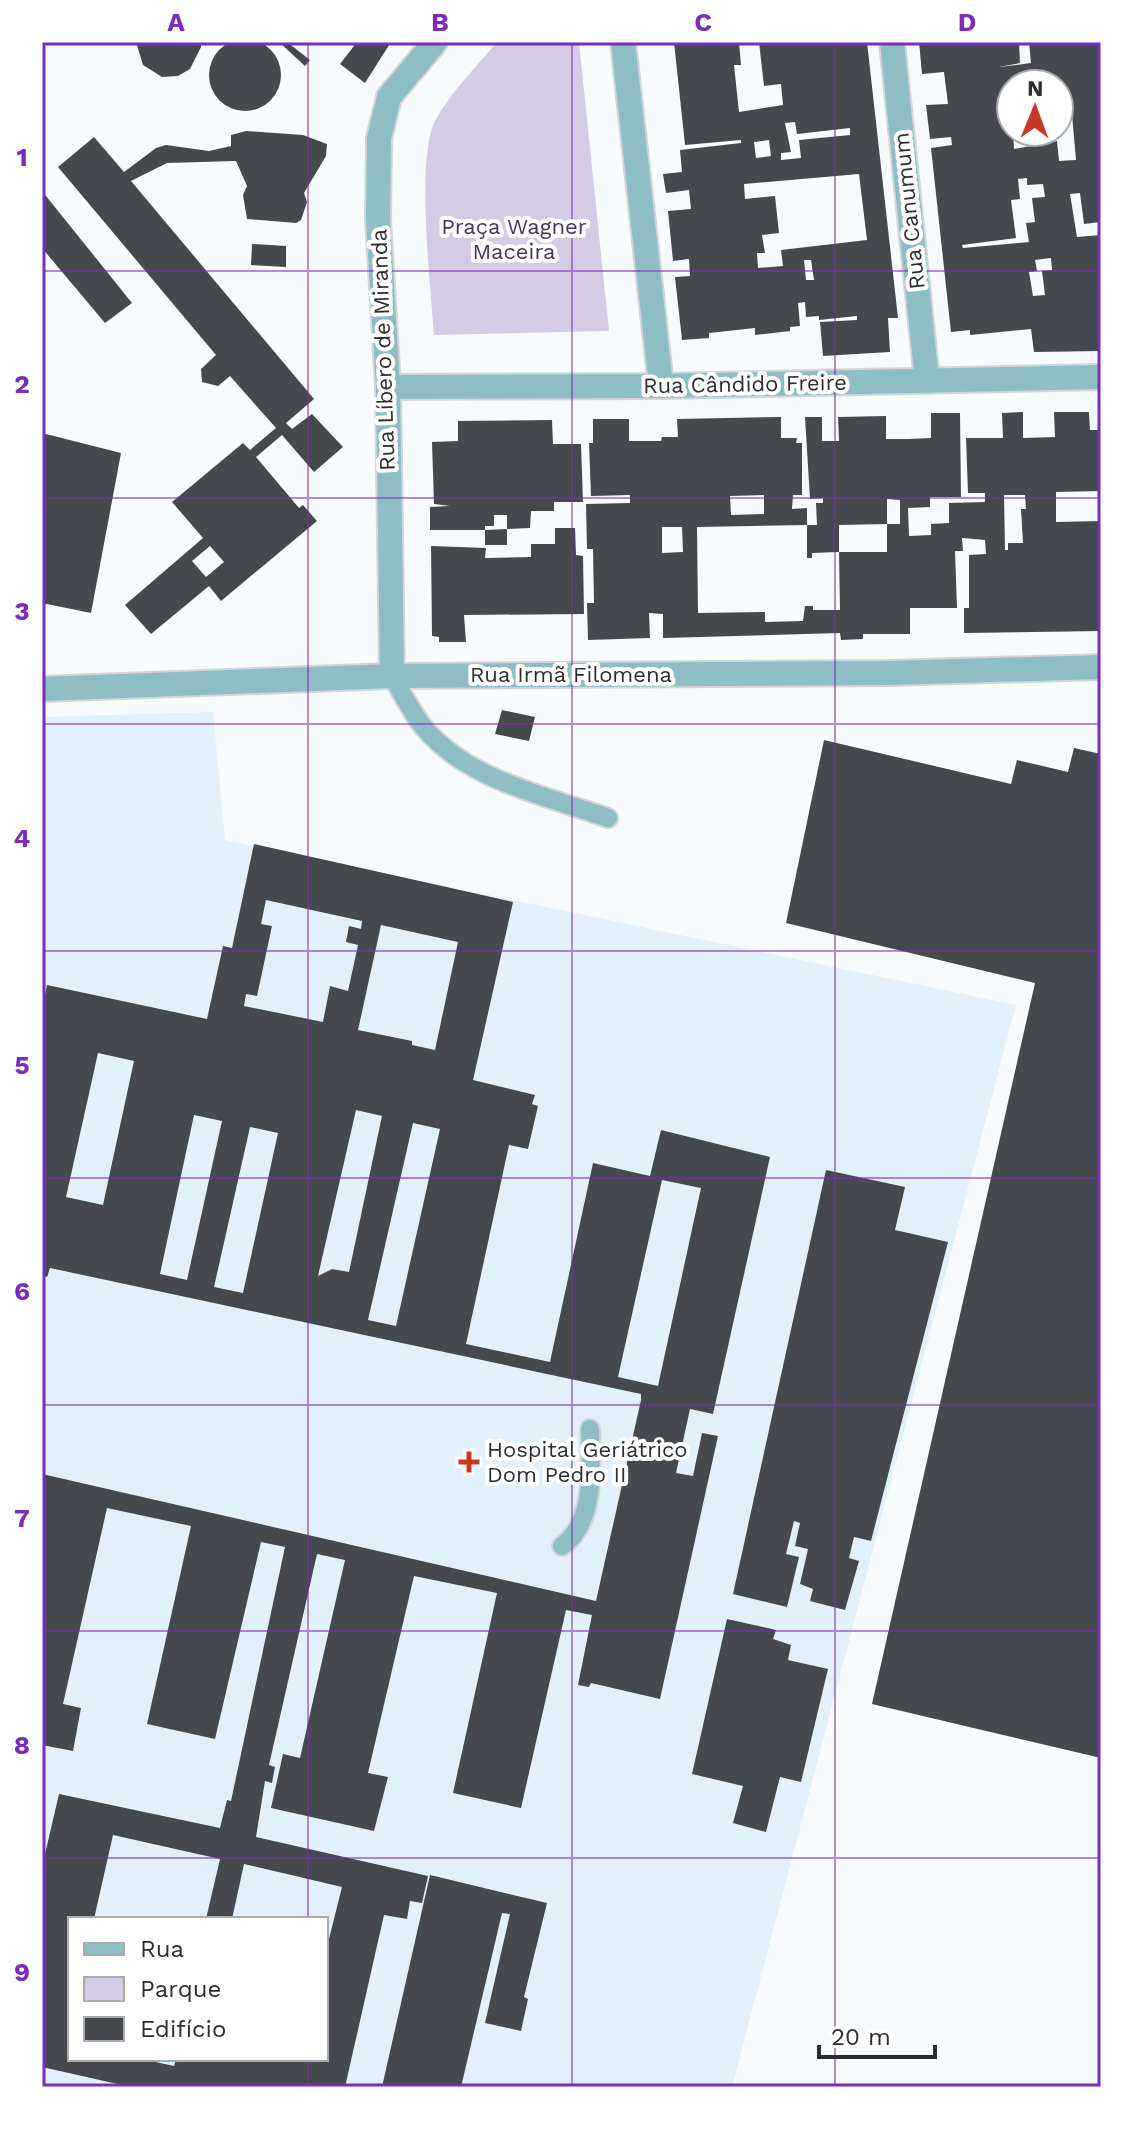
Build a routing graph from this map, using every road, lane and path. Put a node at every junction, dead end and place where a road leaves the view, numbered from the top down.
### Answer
1 (435, 42) edge
2 (623, 42) edge
3 (892, 42) edge
4 (1101, 377) edge
5 (927, 381) junction
6 (661, 386) junction
7 (388, 387) junction
8 (1101, 667) edge
9 (392, 676) junction
10 (42, 689) edge
11 (608, 818) dead end
12 (590, 1429) dead end
13 (562, 1546) dead end

1 - 7 street, Rua Líbero de Miranda
2 - 6 street
3 - 5 street, Rua Canumum
4 - 5 street, Rua Cândido Freire
5 - 6 street, Rua Cândido Freire
6 - 7 street, Rua Cândido Freire
7 - 9 street, Rua Líbero de Miranda
8 - 9 street, Rua Irmã Filomena
9 - 10 street, Rua Irmã Filomena
9 - 11 lane
12 - 13 lane

